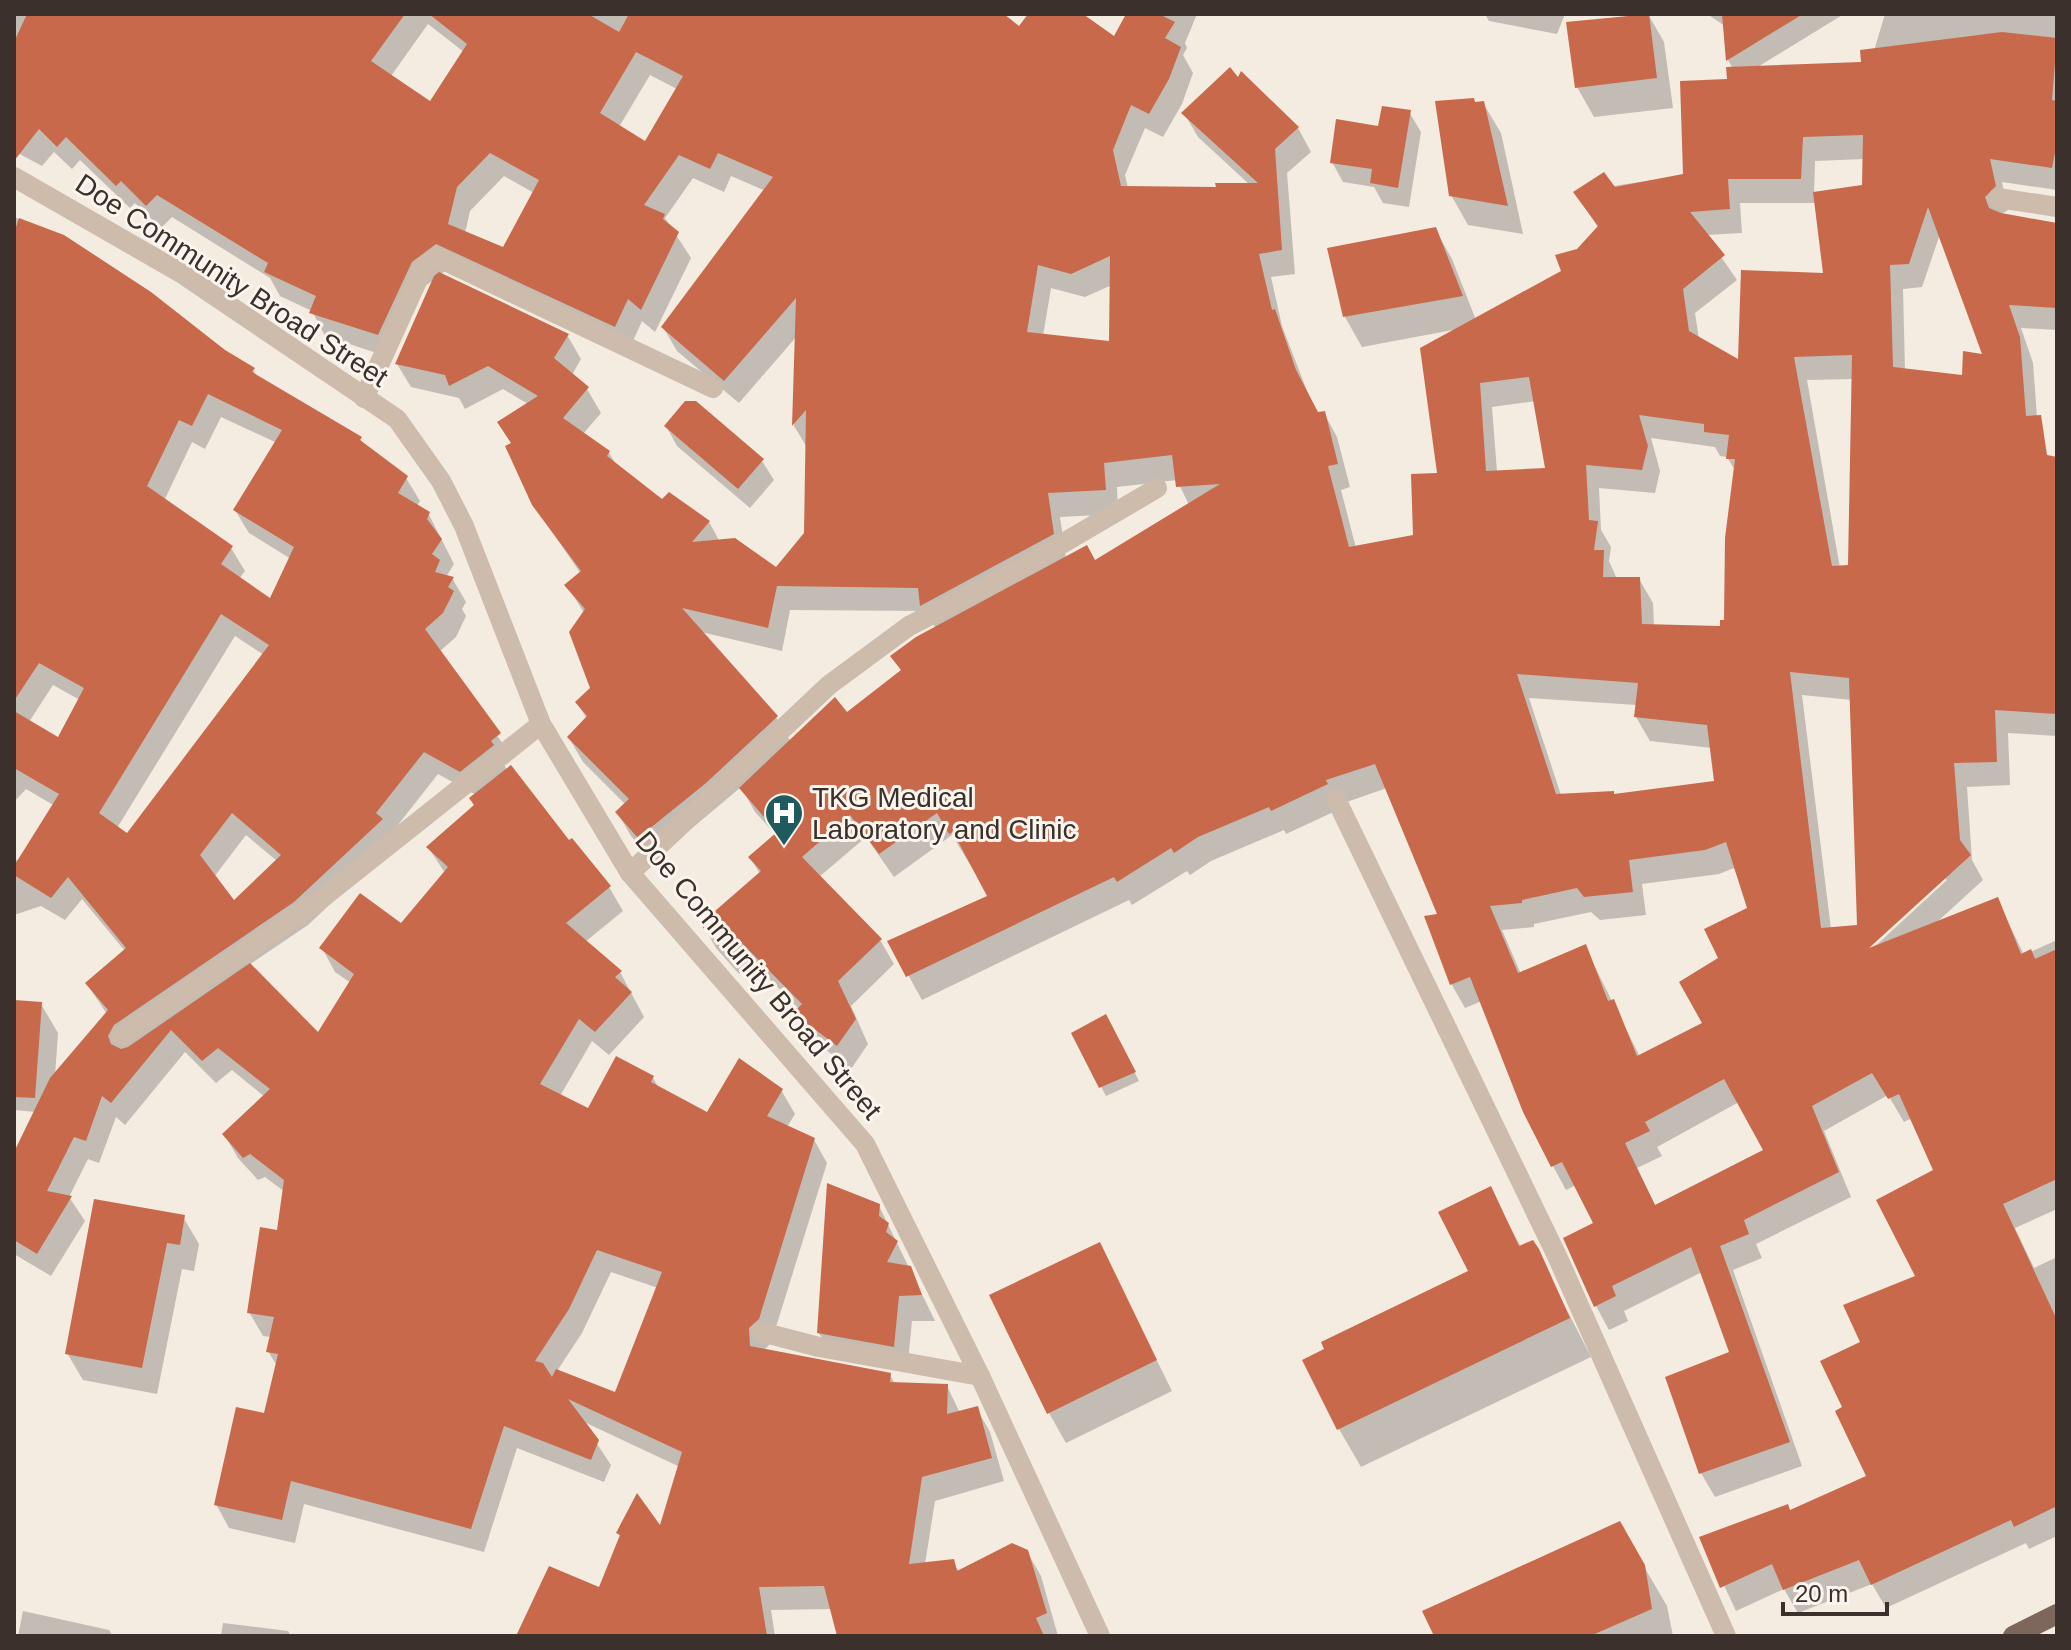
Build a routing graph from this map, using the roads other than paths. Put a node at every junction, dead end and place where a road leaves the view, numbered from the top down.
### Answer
1 (14, 177) edge
2 (1998, 198) dead end
3 (2057, 207) edge
4 (713, 388) dead end
5 (364, 398) junction
6 (1157, 488) dead end
7 (541, 724) junction
8 (1336, 799) dead end
9 (630, 873) junction
10 (121, 1036) dead end
11 (761, 1332) dead end
12 (980, 1376) junction
13 (2057, 1614) edge
14 (1100, 1636) edge
15 (1726, 1636) edge
16 (2013, 1636) edge

1 - 5 street, Doe Community Broad Street
2 - 3 street
4 - 5 street
5 - 7 street, Doe Community Broad Street
6 - 9 street
7 - 9 street, Doe Community Broad Street
7 - 10 street
8 - 15 street
9 - 12 street, Doe Community Broad Street
11 - 12 street
12 - 14 street, Doe Community Broad Street
13 - 16 main road

